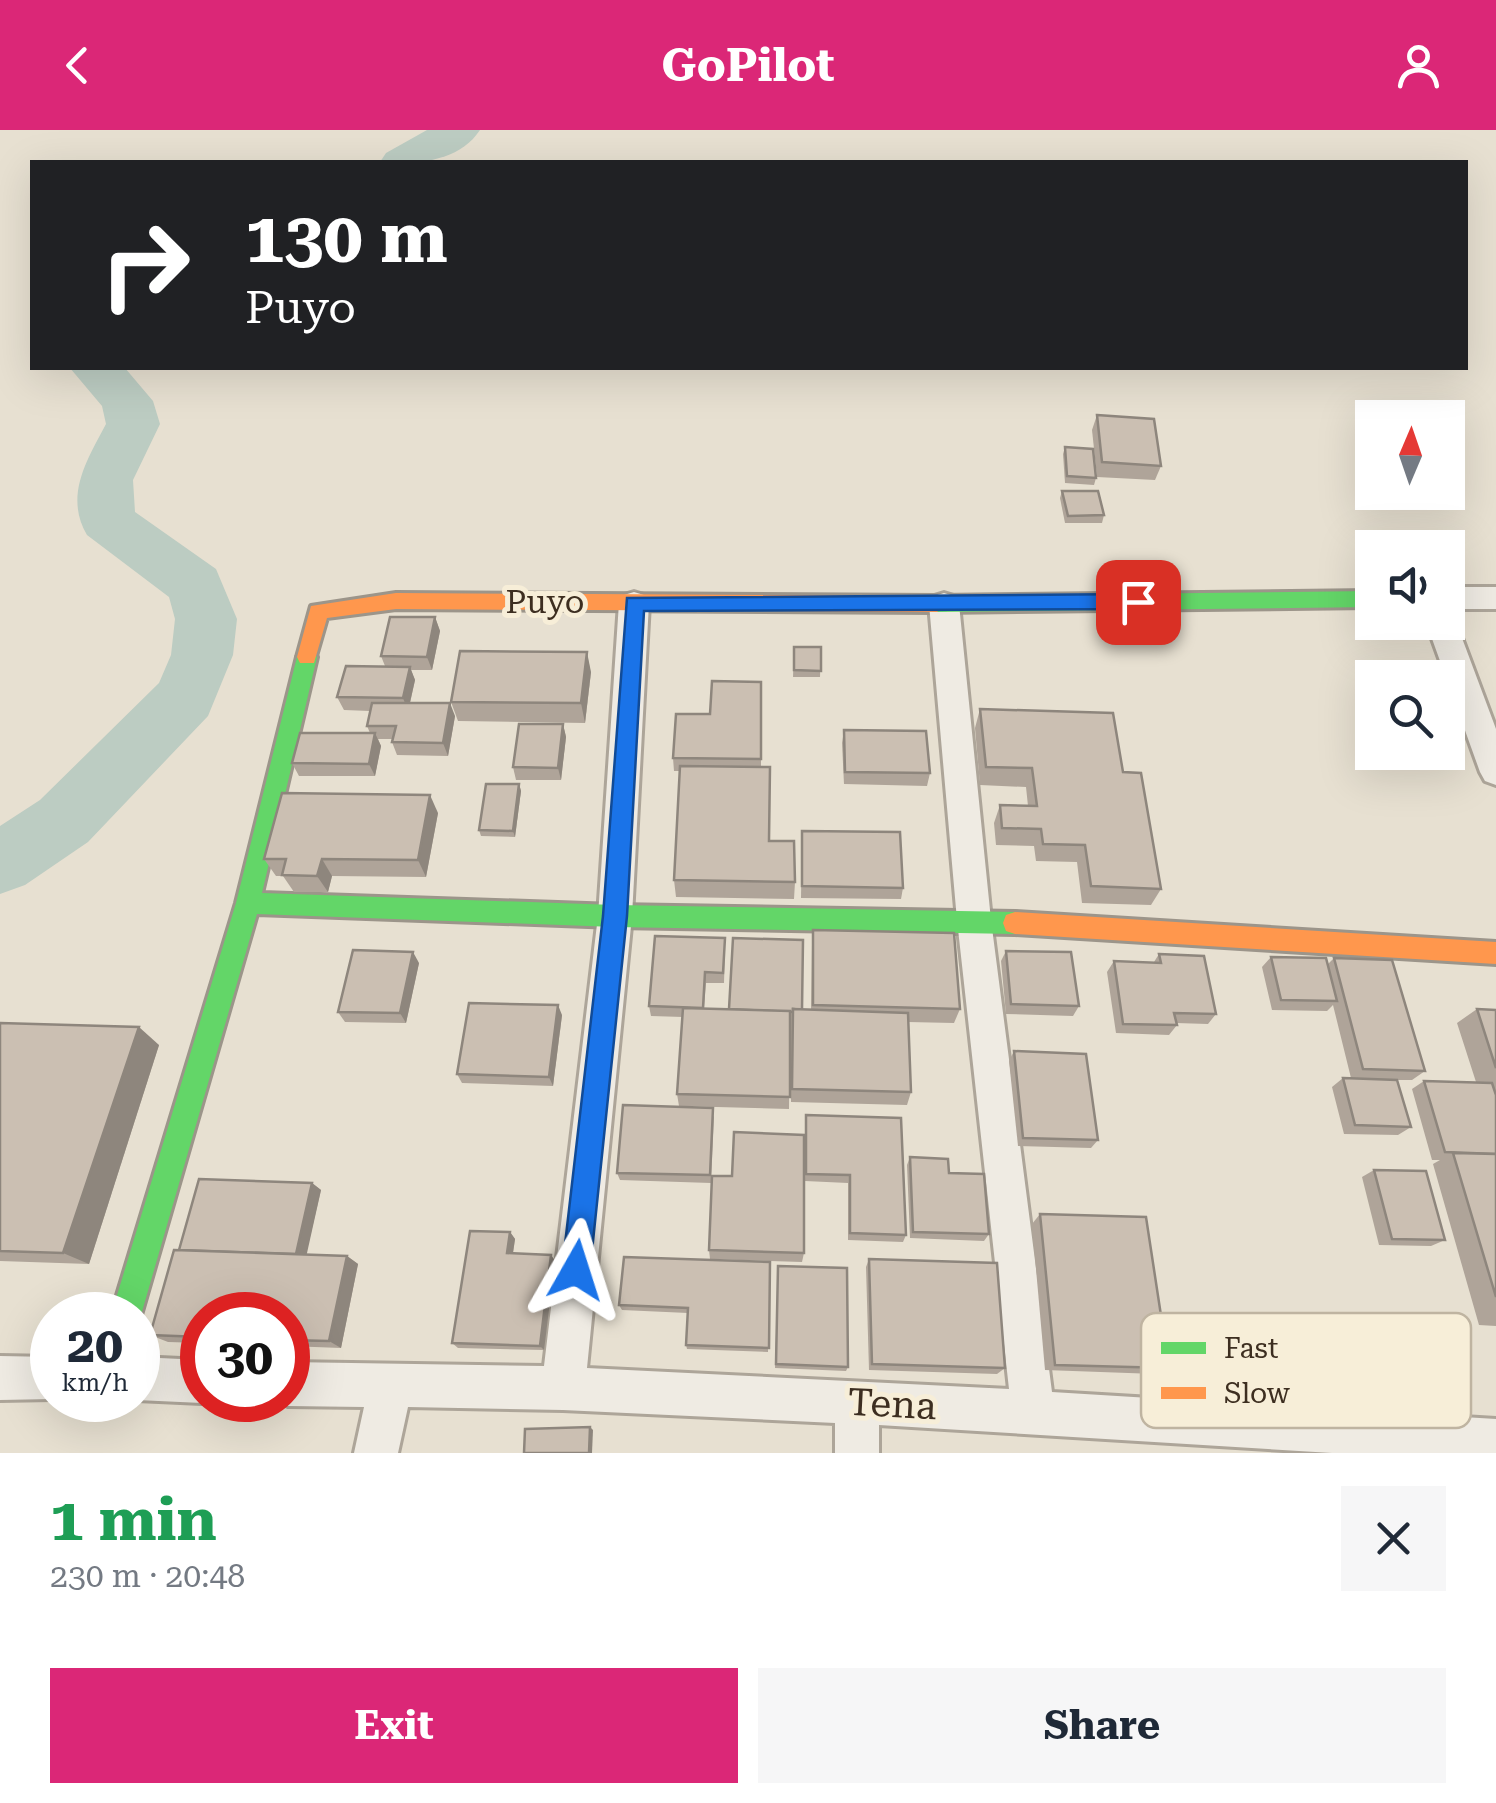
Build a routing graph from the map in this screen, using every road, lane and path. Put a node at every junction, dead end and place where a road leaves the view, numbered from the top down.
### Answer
1 (1465, 598) edge
2 (1496, 598) edge
3 (1355, 599) edge
4 (634, 603) junction
5 (944, 604) junction
6 (1448, 640) edge
7 (1496, 772) edge
8 (248, 903) junction
9 (615, 916) junction
10 (974, 920) junction
11 (1496, 952) edge
12 (133, 1292) edge
13 (0, 1378) edge
14 (30, 1378) edge
15 (310, 1385) edge
16 (390, 1388) junction
17 (563, 1388) junction
18 (858, 1402) junction
19 (1033, 1413) junction
20 (1141, 1423) edge
21 (1190, 1428) edge
22 (1496, 1441) edge
23 (1347, 1443) edge
24 (376, 1453) edge
25 (857, 1453) edge

1 - 2 street
3 - 5 street, Puyo
4 - 5 street, Puyo
4 - 8 street, Puyo
4 - 9 street
5 - 10 street
6 - 7 street
8 - 9 street
8 - 12 street
9 - 10 street
9 - 17 street
10 - 11 street
10 - 19 street
13 - 14 street
15 - 16 street, Tena
16 - 17 street, Tena
16 - 24 street
17 - 18 street, Tena
18 - 19 street, Tena
18 - 25 street
19 - 20 street, Tena
21 - 23 street, Tena
22 - 23 street, Tena

